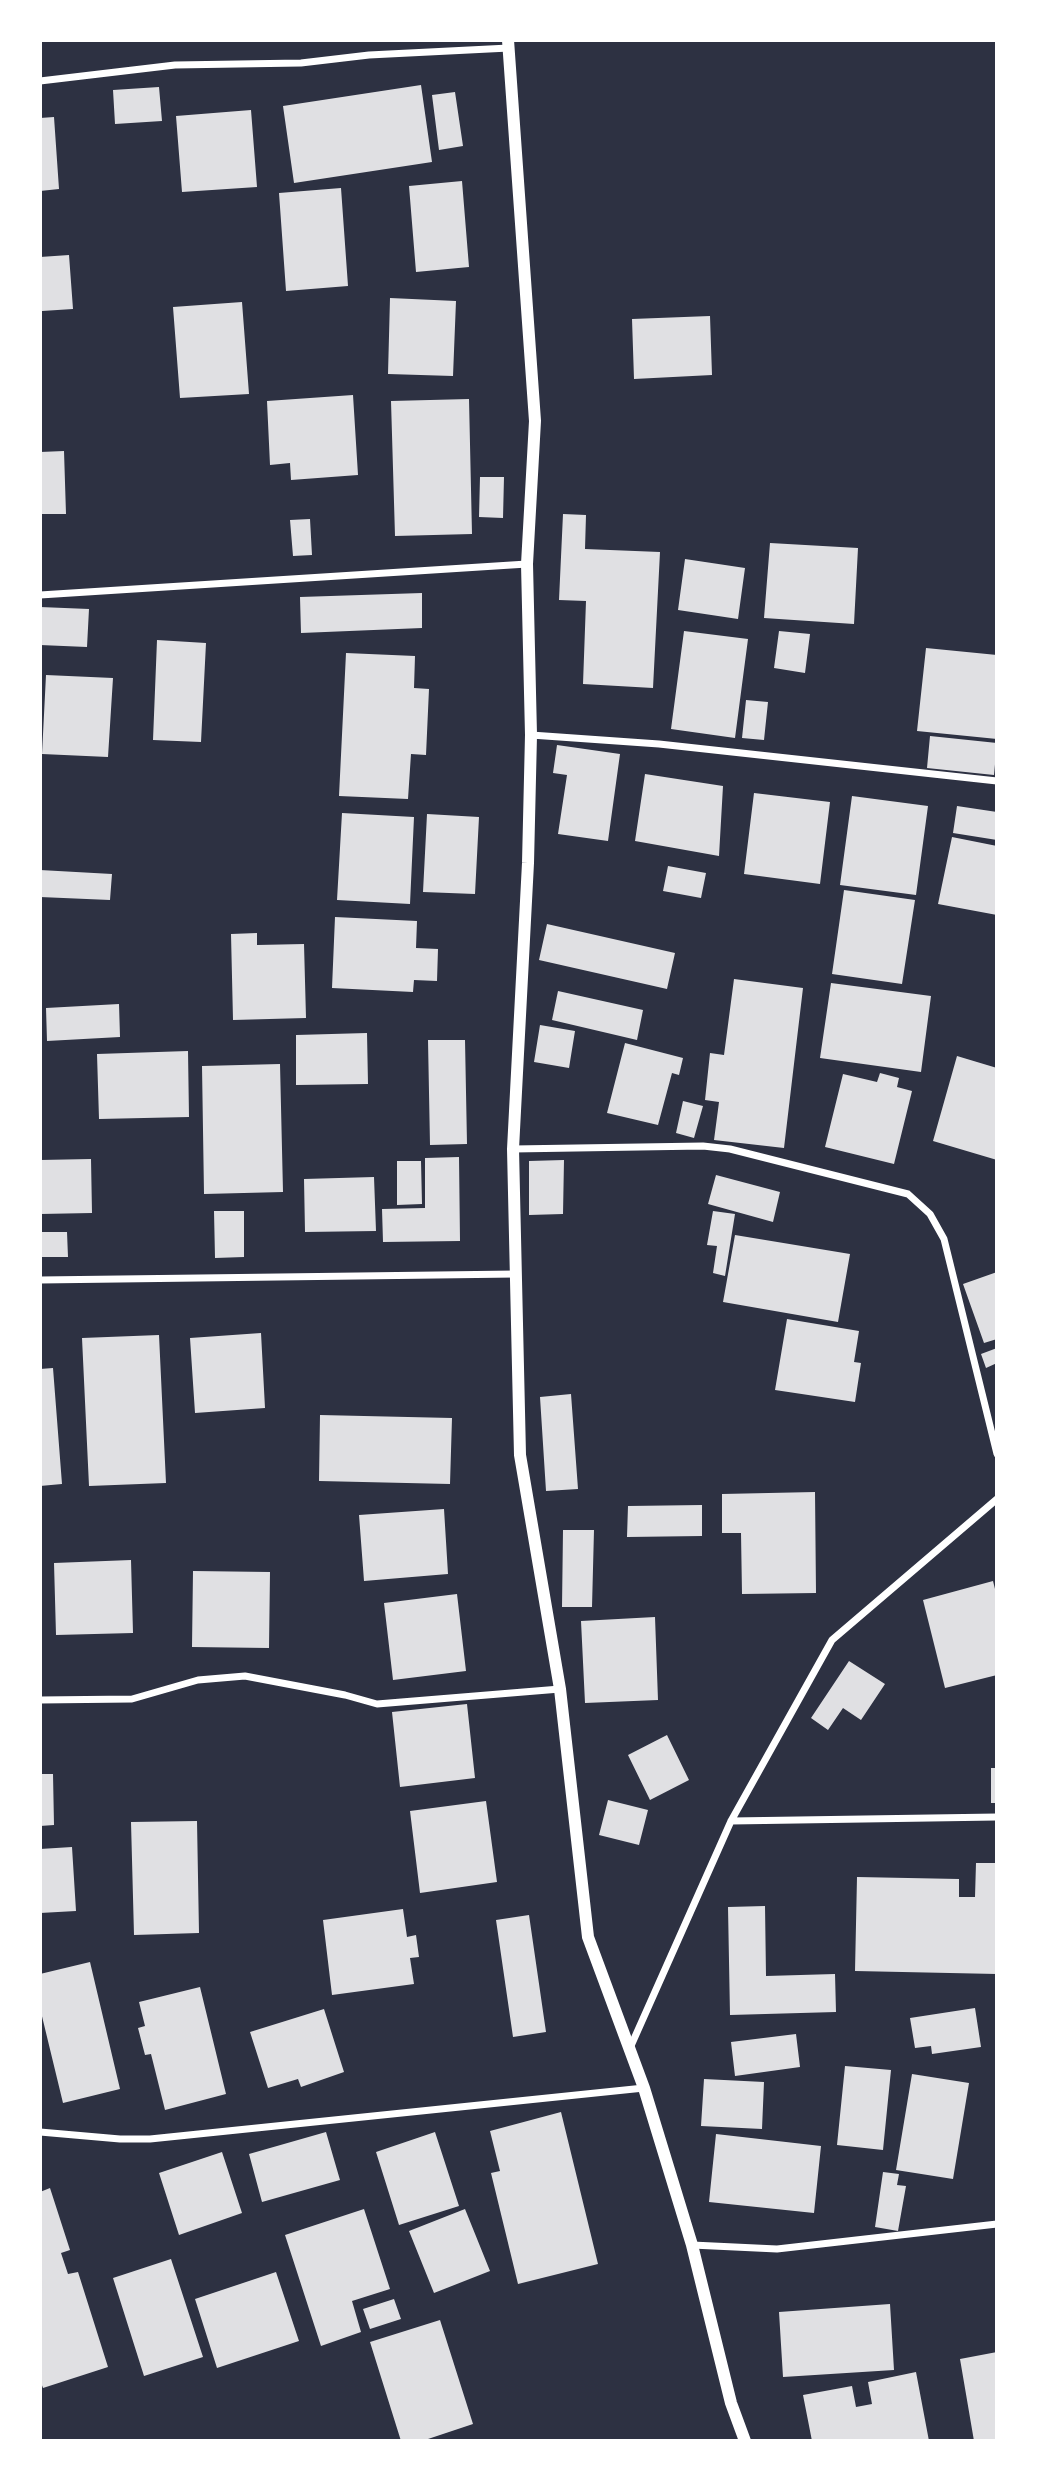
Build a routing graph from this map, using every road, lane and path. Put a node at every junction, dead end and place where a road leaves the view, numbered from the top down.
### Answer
1 (508, 44) edge
2 (40, 81) edge
3 (527, 564) junction
4 (40, 596) edge
5 (531, 735) junction
6 (997, 781) edge
7 (513, 1149) junction
8 (516, 1274) junction
9 (40, 1280) edge
10 (997, 1454) edge
11 (997, 1499) edge
12 (561, 1689) junction
13 (40, 1700) edge
14 (997, 1817) edge
15 (731, 1821) junction
16 (630, 2049) junction
17 (644, 2088) junction
18 (40, 2132) edge
19 (997, 2224) edge
20 (692, 2245) junction
21 (745, 2441) edge

1 - 2 street
1 - 3 street
3 - 4 street
3 - 5 street
5 - 6 street
5 - 7 street
7 - 8 street
7 - 10 street
8 - 9 street
8 - 12 street
11 - 15 street
12 - 13 street
12 - 16 street
14 - 15 street
15 - 16 street
16 - 17 street
17 - 18 street
17 - 20 street
19 - 20 street
20 - 21 street

